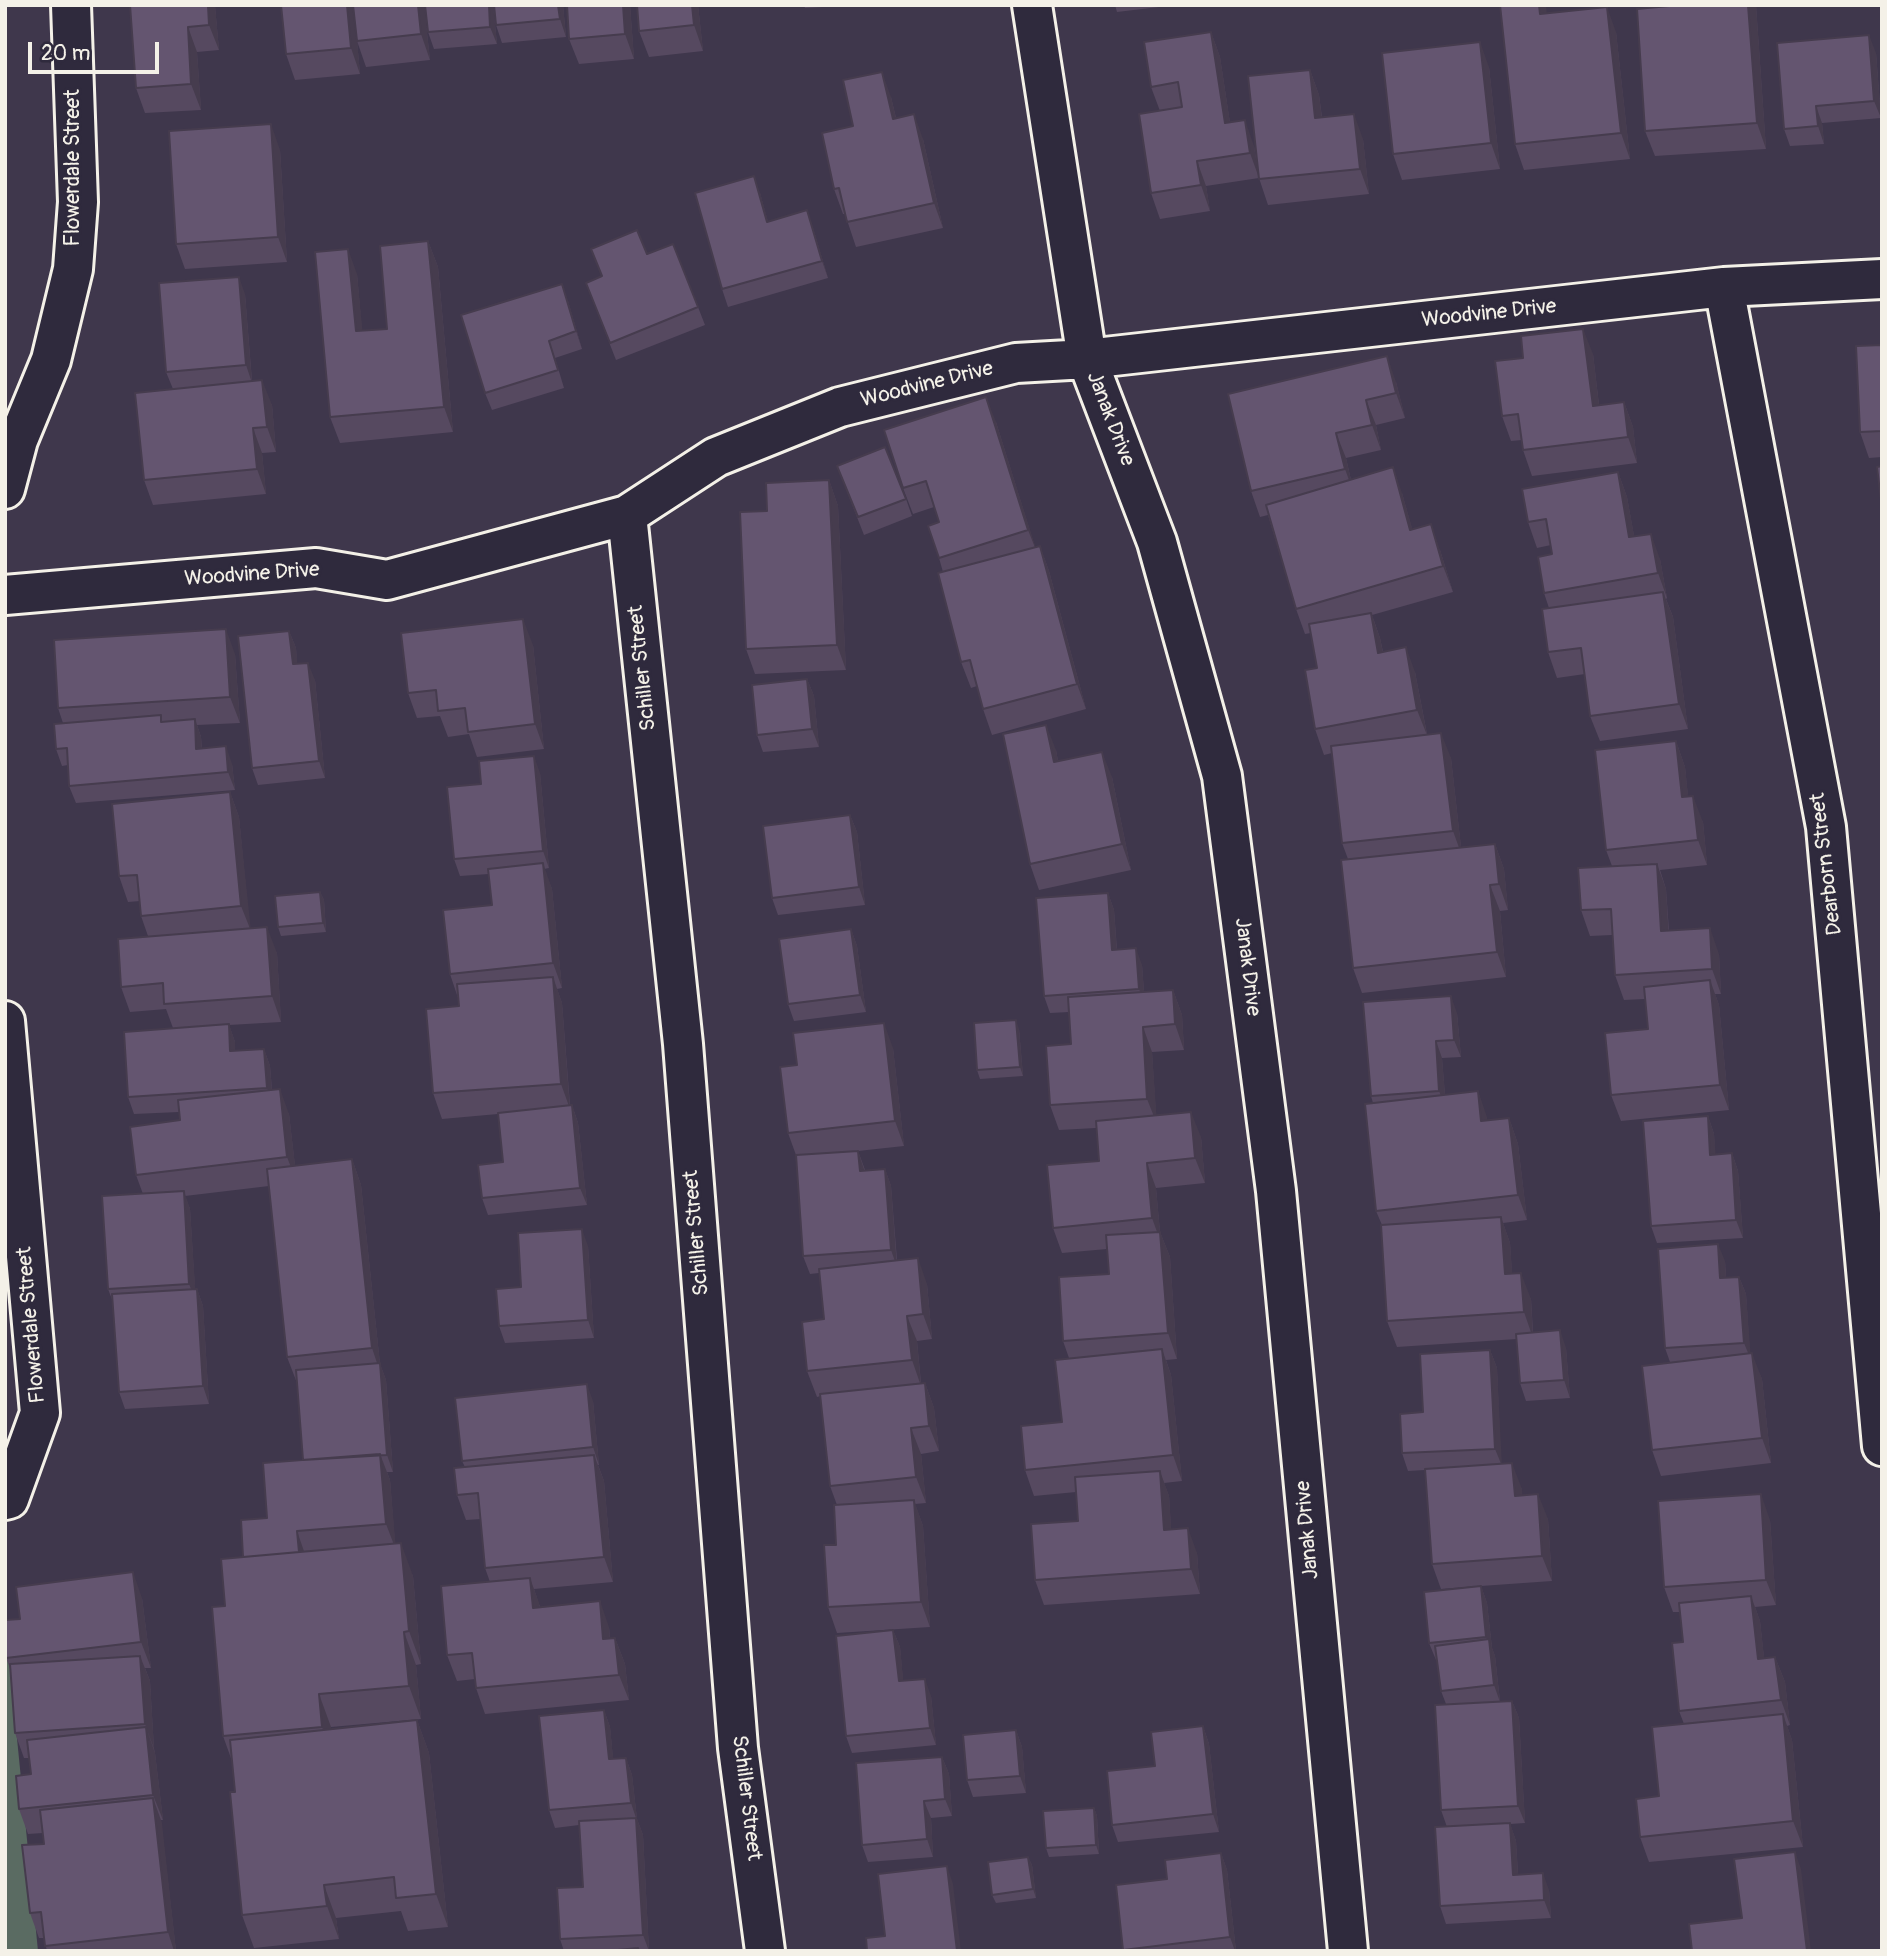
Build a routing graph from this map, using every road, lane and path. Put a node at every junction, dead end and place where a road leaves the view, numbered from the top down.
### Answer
1 (71, 5) edge
2 (1032, 5) edge
3 (1882, 279) edge
4 (1724, 287) junction
5 (1087, 359) junction
6 (5, 489) edge
7 (627, 515) junction
8 (5, 595) edge
9 (5, 1021) edge
10 (1882, 1446) edge
11 (7, 1500) edge
12 (765, 1951) edge
13 (1348, 1951) edge

1 - 6 street, Flowerdale Street
2 - 5 street, Janak Drive
3 - 4 street, Woodvine Drive
4 - 5 street, Woodvine Drive
4 - 10 street, Dearborn Street
5 - 7 street, Woodvine Drive
5 - 13 street, Janak Drive
7 - 8 street, Woodvine Drive
7 - 12 street, Schiller Street
9 - 11 street, Flowerdale Street

